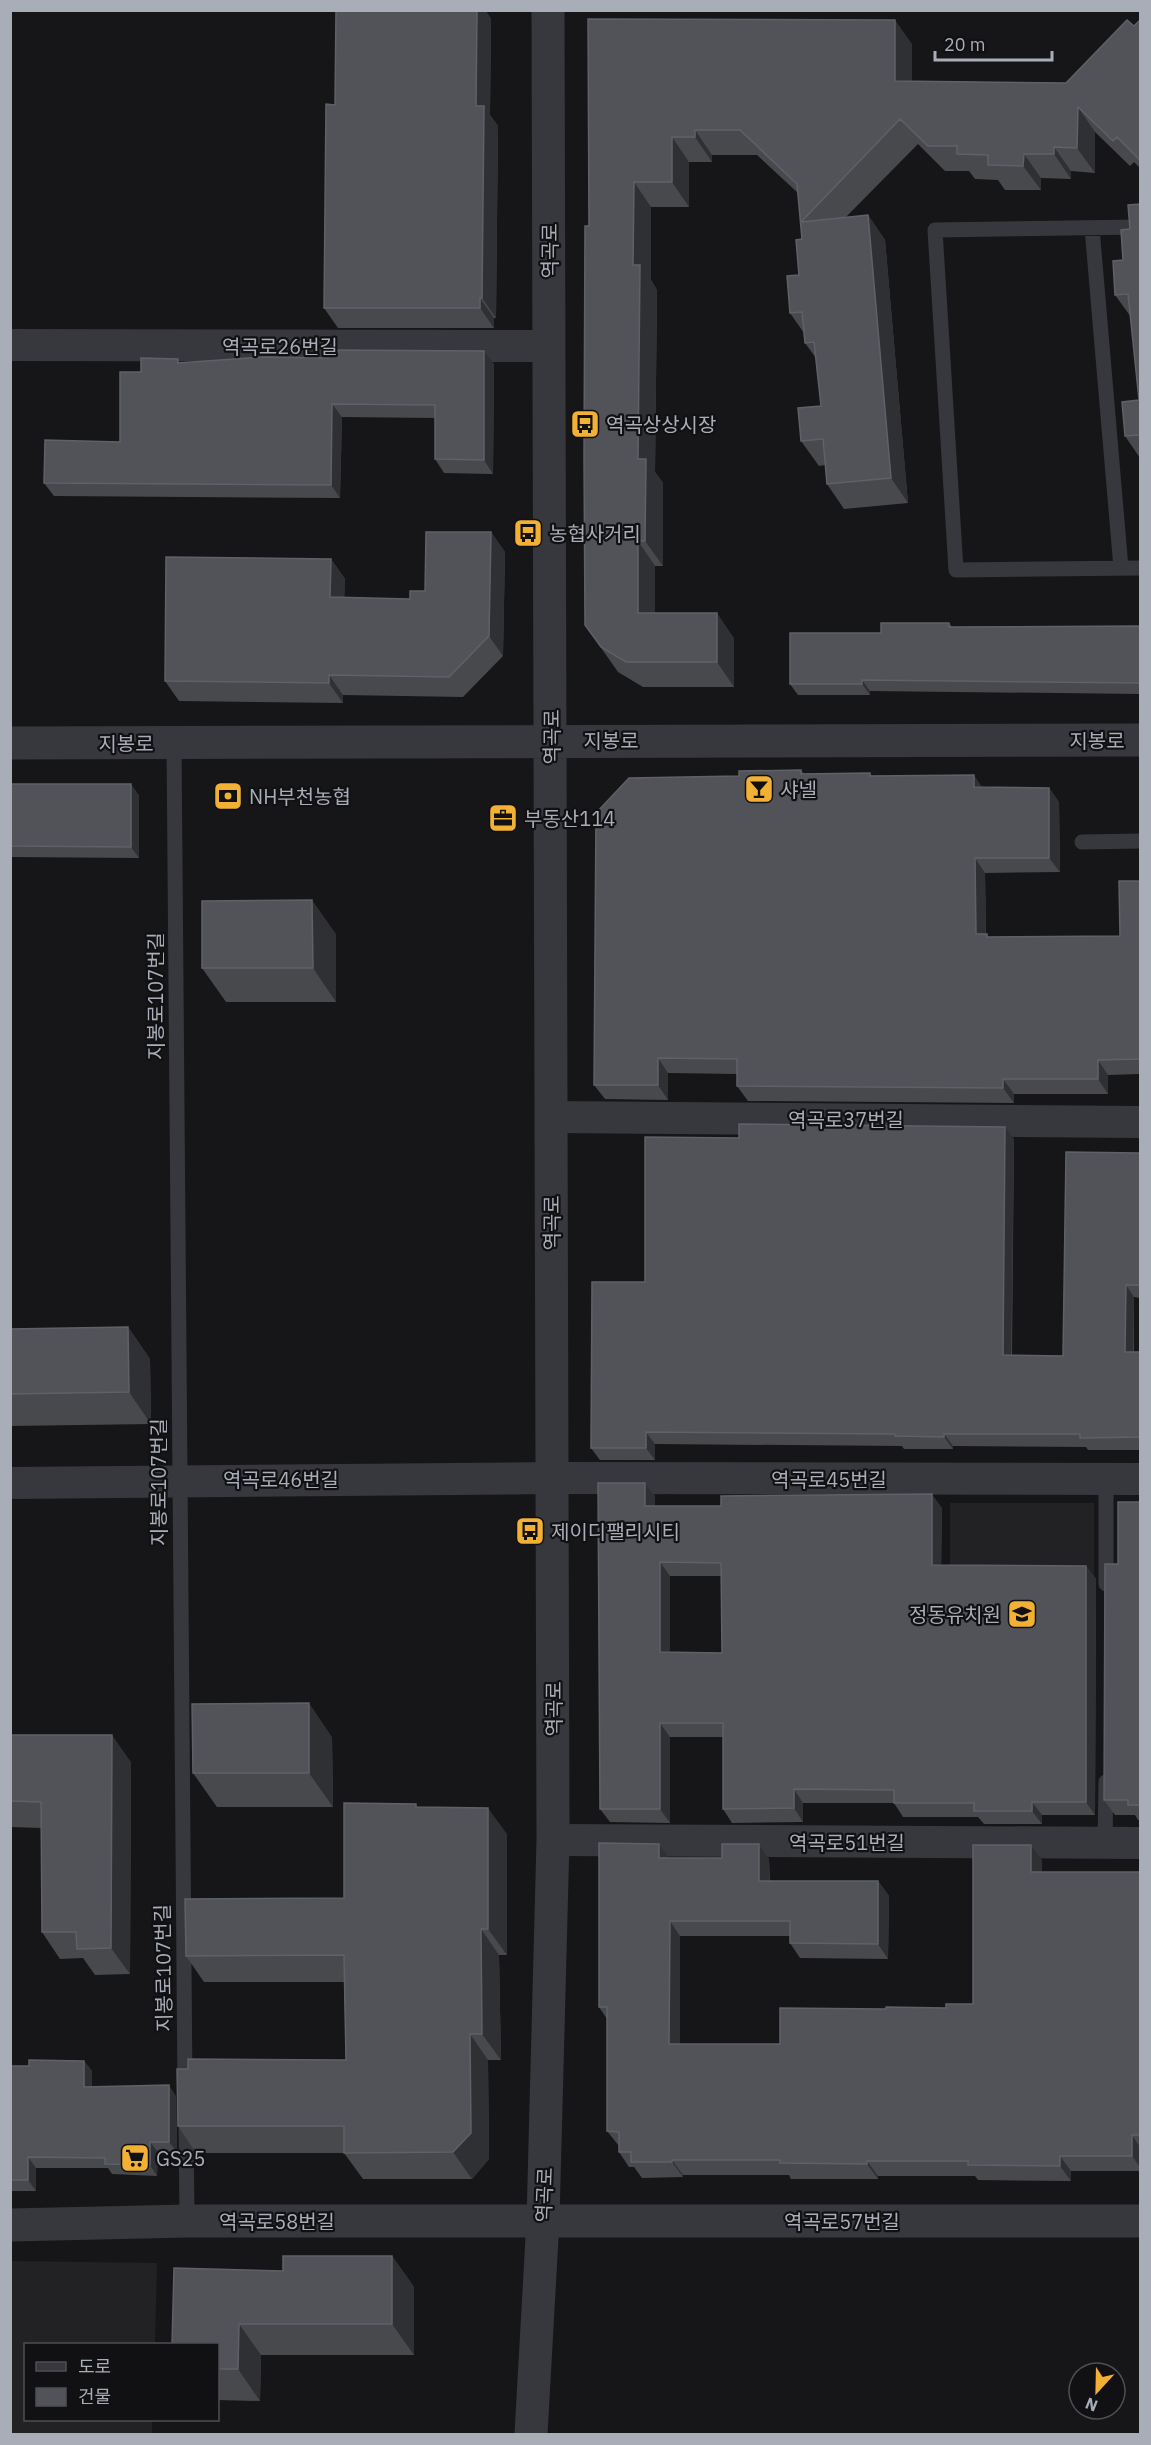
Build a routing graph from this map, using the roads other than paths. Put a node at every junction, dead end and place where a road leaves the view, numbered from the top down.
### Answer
1 (548, 10) edge
2 (1140, 227) edge
3 (1092, 228) junction
4 (10, 345) edge
5 (549, 346) junction
6 (1121, 568) junction
7 (1140, 568) edge
8 (551, 740) junction
9 (1140, 740) edge
10 (174, 742) junction
11 (10, 743) edge
12 (1140, 841) edge
13 (1082, 842) dead end
14 (551, 1117) junction
15 (1140, 1122) edge
16 (552, 1478) junction
17 (1106, 1479) junction
18 (1140, 1479) edge
19 (179, 1480) junction
20 (10, 1483) edge
21 (1106, 1596) edge
22 (1106, 1773) edge
23 (553, 1840) junction
24 (1106, 1843) junction
25 (1140, 1843) edge
26 (543, 2220) junction
27 (187, 2221) junction
28 (1140, 2221) edge
29 (10, 2225) edge
30 (531, 2434) edge

1 - 5 street, 역곡로
2 - 3 lane
3 - 6 lane
3 - 6 lane
4 - 5 street, 역곡로26번길
5 - 8 street, 역곡로
6 - 7 lane
8 - 9 street, 지봉로
8 - 10 street, 지봉로
8 - 14 street, 역곡로
10 - 11 street, 지봉로
10 - 19 lane, 지봉로107번길
12 - 13 lane
14 - 15 street, 역곡로37번길
14 - 16 street, 역곡로
16 - 17 street, 역곡로45번길
16 - 19 street, 역곡로46번길
16 - 23 street, 역곡로
17 - 18 street, 역곡로45번길
17 - 21 lane
19 - 20 street, 역곡로46번길
19 - 27 lane, 지봉로107번길
22 - 24 lane
23 - 24 street, 역곡로51번길
23 - 26 street, 역곡로
24 - 25 street, 역곡로51번길
26 - 27 street, 역곡로58번길
26 - 28 street, 역곡로57번길
26 - 30 street, 역곡로
27 - 29 street, 역곡로58번길

